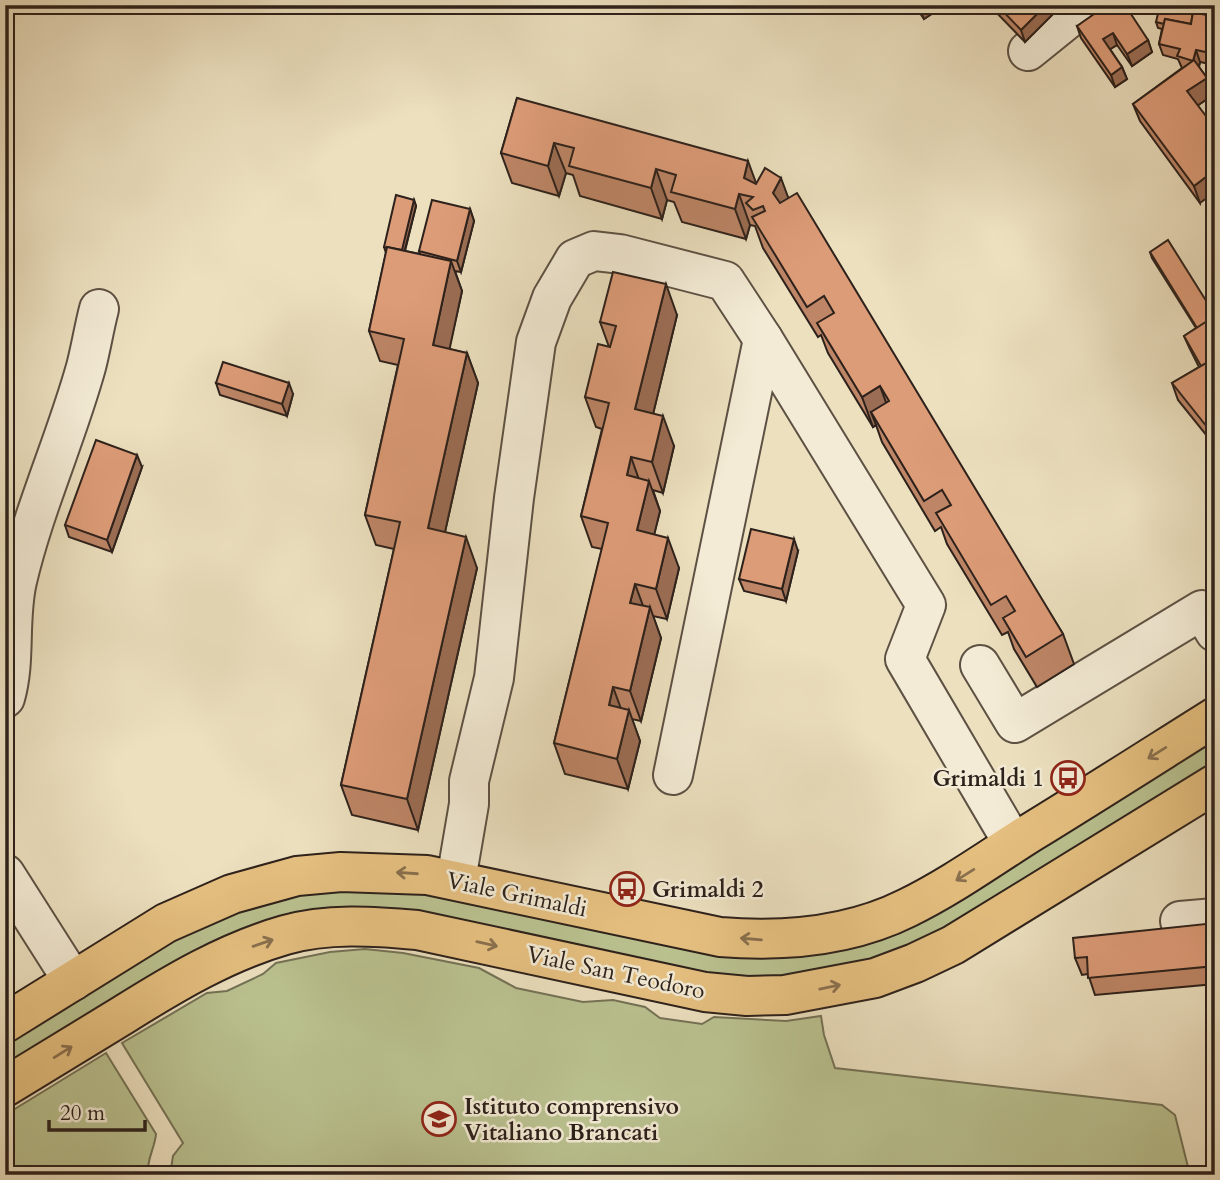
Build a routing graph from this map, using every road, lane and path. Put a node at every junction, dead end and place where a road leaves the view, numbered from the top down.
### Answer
1 (1085, 5) edge
2 (1028, 51) dead end
3 (99, 309) dead end
4 (763, 339) junction
5 (1215, 632) edge
6 (980, 665) dead end
7 (5, 698) edge
8 (1215, 717) edge
9 (673, 775) dead end
10 (1215, 784) edge
11 (1013, 843) junction
12 (5, 874) edge
13 (456, 880) junction
14 (73, 981) junction
15 (5, 1023) edge
16 (5, 1087) edge

1 - 2 street
3 - 7 street
4 - 9 street
4 - 11 street
4 - 13 street
5 - 6 street
8 -> 11 main road, Viale Grimaldi
16 -> 10 main road, Viale San Teodoro
11 -> 13 main road, Viale Grimaldi
12 - 14 street
13 -> 14 main road, Viale Grimaldi
14 - 15 main road, Viale Grimaldi

